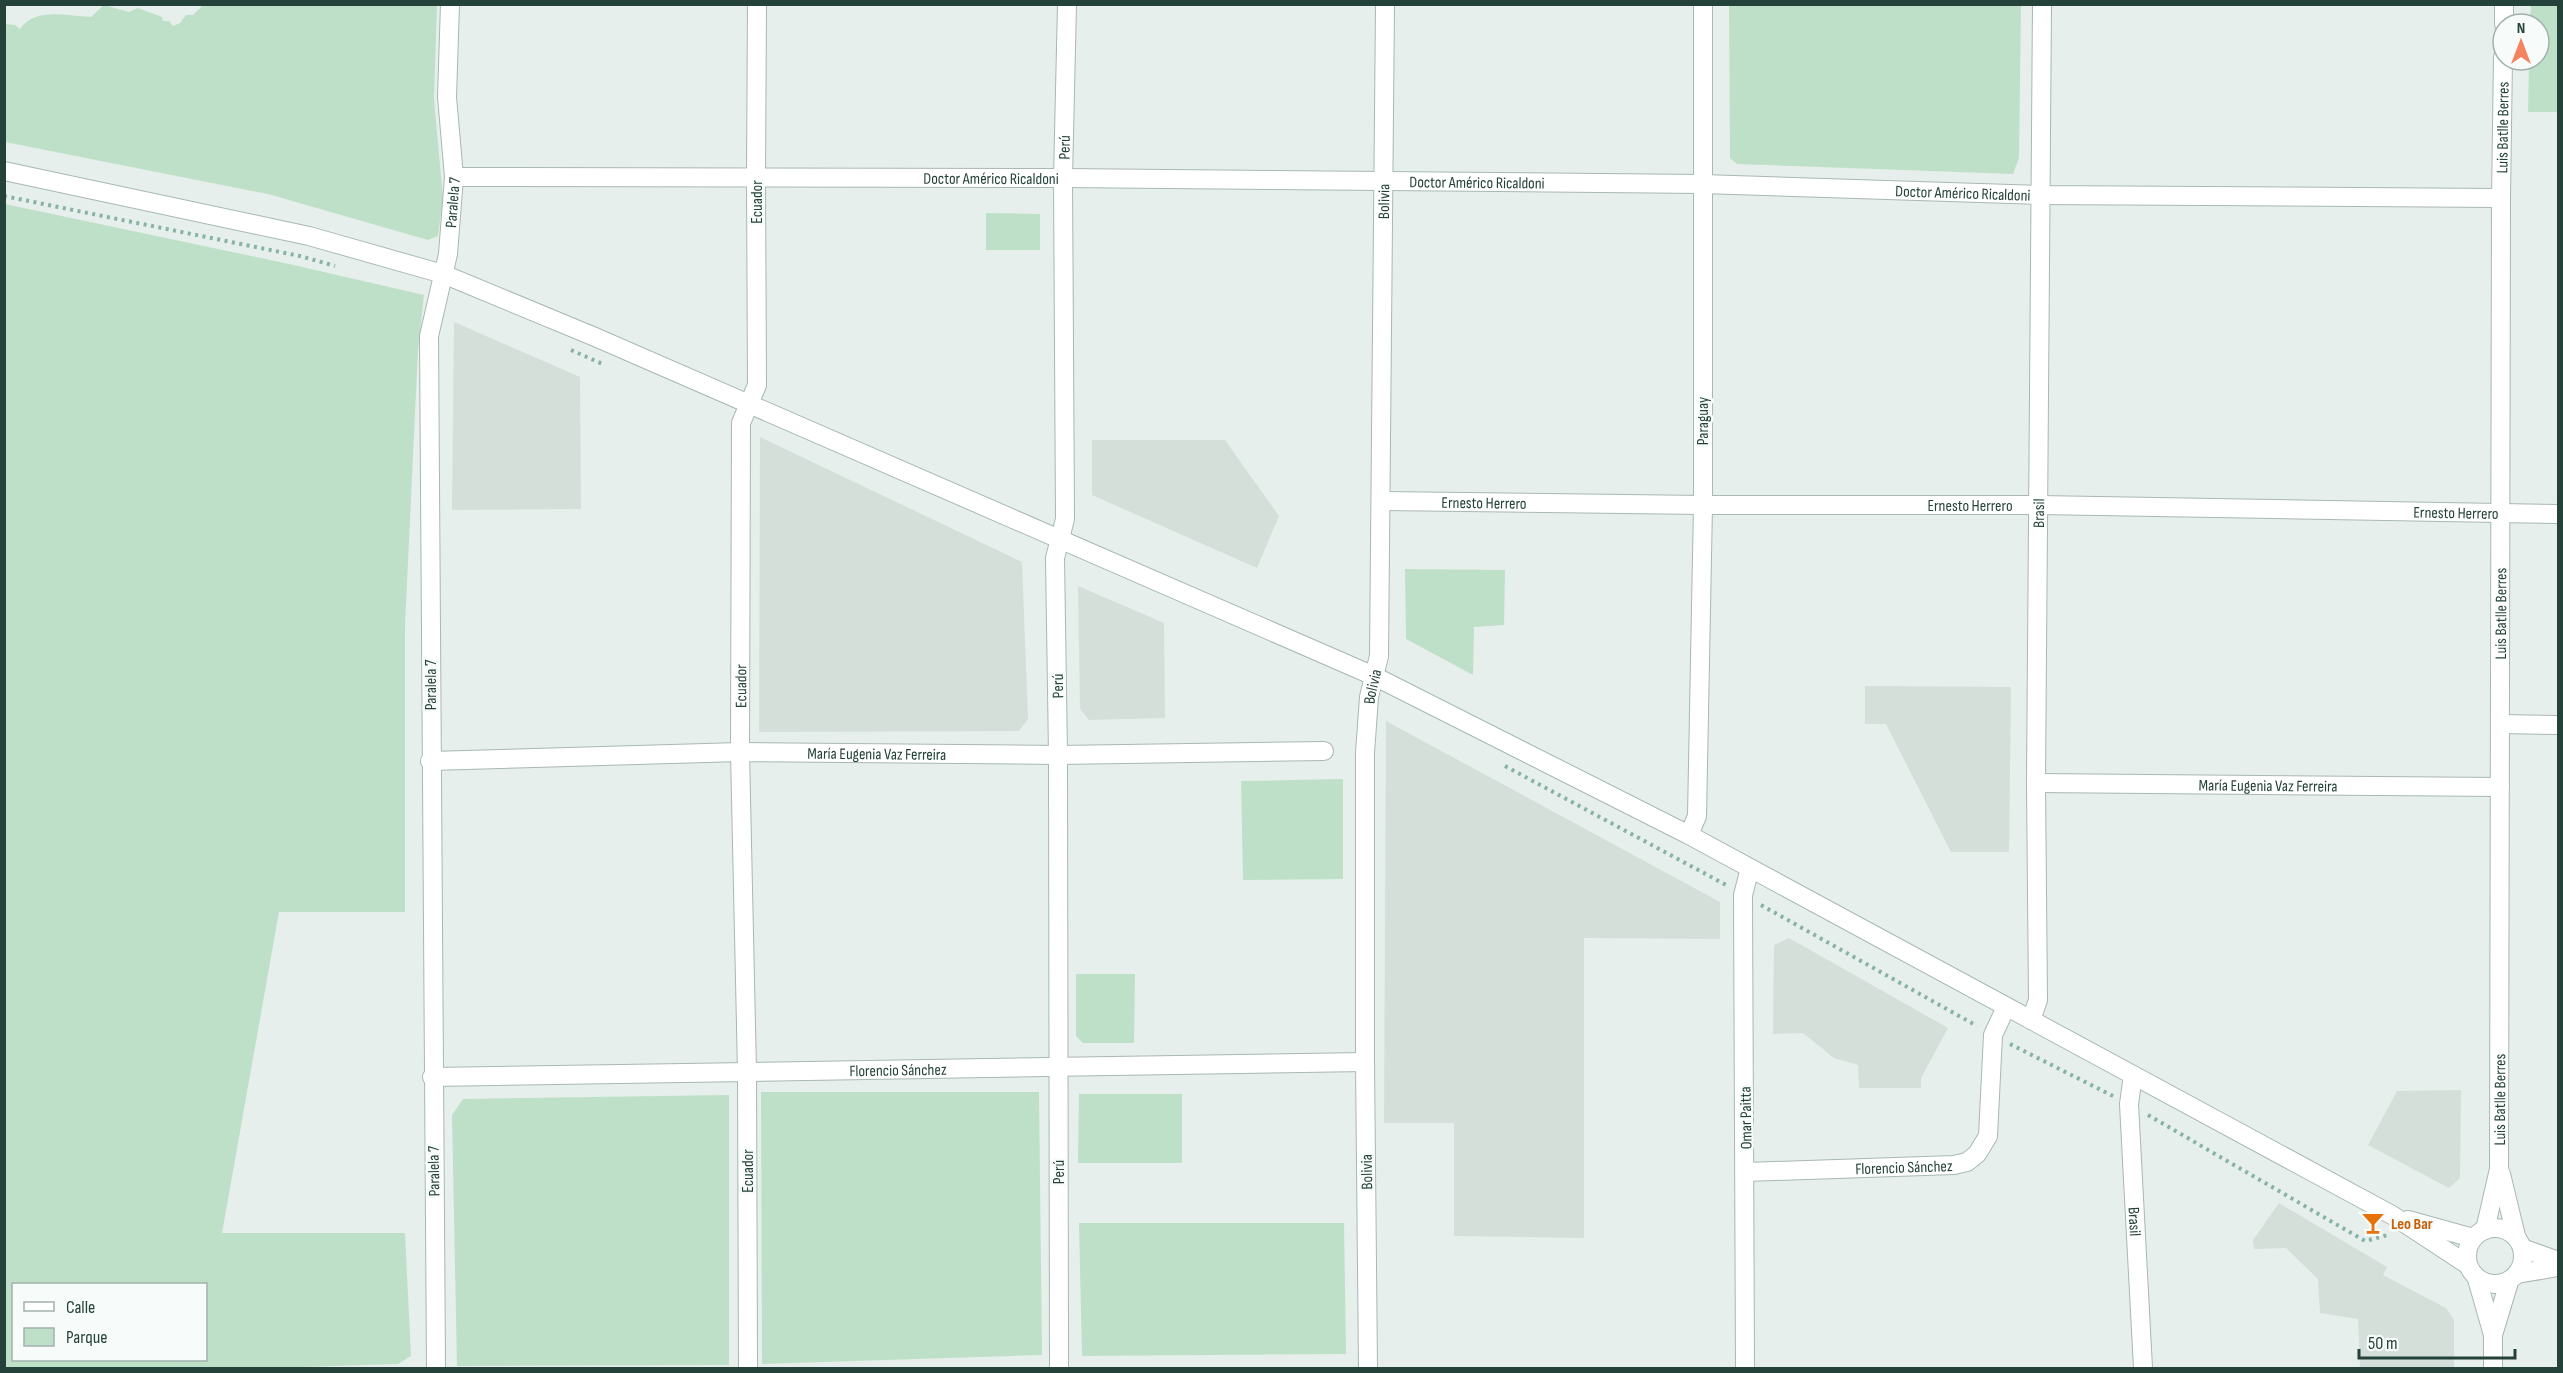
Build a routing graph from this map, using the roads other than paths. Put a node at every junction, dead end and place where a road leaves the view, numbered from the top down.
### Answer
1 (450, 4) edge
2 (758, 4) edge
3 (1066, 4) edge
4 (1385, 4) edge
5 (1703, 4) edge
6 (2042, 4) edge
7 (2503, 72) edge
8 (4, 171) edge
9 (454, 177) junction
10 (756, 177) junction
11 (1063, 178) junction
12 (1384, 183) junction
13 (1702, 184) junction
14 (2039, 195) junction
15 (2501, 198) junction
16 (443, 274) junction
17 (749, 404) junction
18 (1382, 501) junction
19 (1702, 506) junction
20 (2039, 506) junction
21 (2501, 513) junction
22 (2559, 514) edge
23 (1060, 540) junction
24 (1374, 676) junction
25 (2501, 724) junction
26 (2559, 725) edge
27 (740, 752) junction
28 (1324, 752) dead end
29 (1058, 755) junction
30 (430, 761) junction
31 (2036, 783) junction
32 (2500, 787) junction
33 (1689, 835) junction
34 (1750, 868) junction
35 (2006, 1007) junction
36 (2031, 1020) junction
37 (1365, 1062) junction
38 (1058, 1067) junction
39 (747, 1071) junction
40 (2133, 1075) junction
41 (432, 1077) junction
42 (2499, 1169) junction
43 (1746, 1172) junction
44 (2392, 1215) junction
45 (2479, 1234) junction
46 (2519, 1242) junction
47 (2559, 1261) edge
48 (2559, 1267) edge
49 (2473, 1272) junction
50 (2513, 1278) junction
51 (2493, 1335) junction
52 (436, 1368) edge
53 (748, 1368) edge
54 (1059, 1368) edge
55 (1368, 1368) edge
56 (1745, 1368) edge
57 (2143, 1368) edge
58 (2493, 1368) edge

1 - 9 street, Paralela 7
2 - 10 street, Ecuador
3 - 11 street, Perú
4 - 12 street, Bolivia
5 - 13 street, Paraguay
6 - 14 street, Brasil
7 - 15 street, Luis Batlle Berres
8 - 16 street
9 - 10 street, Doctor Américo Ricaldoni
9 - 16 street, Paralela 7
10 - 11 street, Doctor Américo Ricaldoni
10 - 17 street, Ecuador
11 - 12 street, Doctor Américo Ricaldoni
11 - 23 street, Perú
12 - 13 street, Doctor Américo Ricaldoni
12 - 18 street, Bolivia
13 - 14 street, Doctor Américo Ricaldoni
13 - 19 street, Paraguay
14 - 15 street, Doctor Américo Ricaldoni
14 - 20 street, Brasil
15 - 21 street, Luis Batlle Berres
16 - 17 street
16 - 30 street, Paralela 7
17 - 23 street
17 - 27 street, Ecuador
18 - 19 street, Ernesto Herrero
18 - 24 street, Bolivia
19 - 20 street, Ernesto Herrero
19 - 33 street, Paraguay
20 - 21 street, Ernesto Herrero
20 - 31 street, Brasil
21 - 22 street, Ernesto Herrero
21 - 25 street, Luis Batlle Berres
23 - 24 street
23 - 29 street, Perú
24 - 33 street
24 - 37 street, Bolivia
25 - 26 street
25 - 32 street, Luis Batlle Berres
27 - 29 street, María Eugenia Vaz Ferreira
27 - 30 street, María Eugenia Vaz Ferreira
27 - 39 street, Ecuador
28 - 29 street, María Eugenia Vaz Ferreira
29 - 38 street, Perú
30 - 41 street, Paralela 7
31 - 32 street, María Eugenia Vaz Ferreira
31 - 36 street, Brasil
32 - 42 street, Luis Batlle Berres
33 - 34 street
34 - 35 street
34 - 43 street, Omar Paitta
35 - 36 street
35 - 43 street, Florencio Sánchez
36 - 40 street
37 - 38 street, Florencio Sánchez
37 - 55 street, Bolivia
38 - 39 street, Florencio Sánchez
38 - 54 street, Perú
39 - 41 street, Florencio Sánchez
39 - 53 street, Ecuador
40 - 44 street
40 - 57 street, Brasil
41 - 52 street, Paralela 7
42 - 45 street, Luis Batlle Berres
42 - 46 street, Luis Batlle Berres
43 - 56 street, Omar Paitta
44 - 45 street
44 - 49 street
45 - 46 street
45 - 49 street
46 - 47 street
46 - 50 street
48 - 50 street
49 - 50 street
49 - 51 street
50 - 51 street
51 - 58 street

